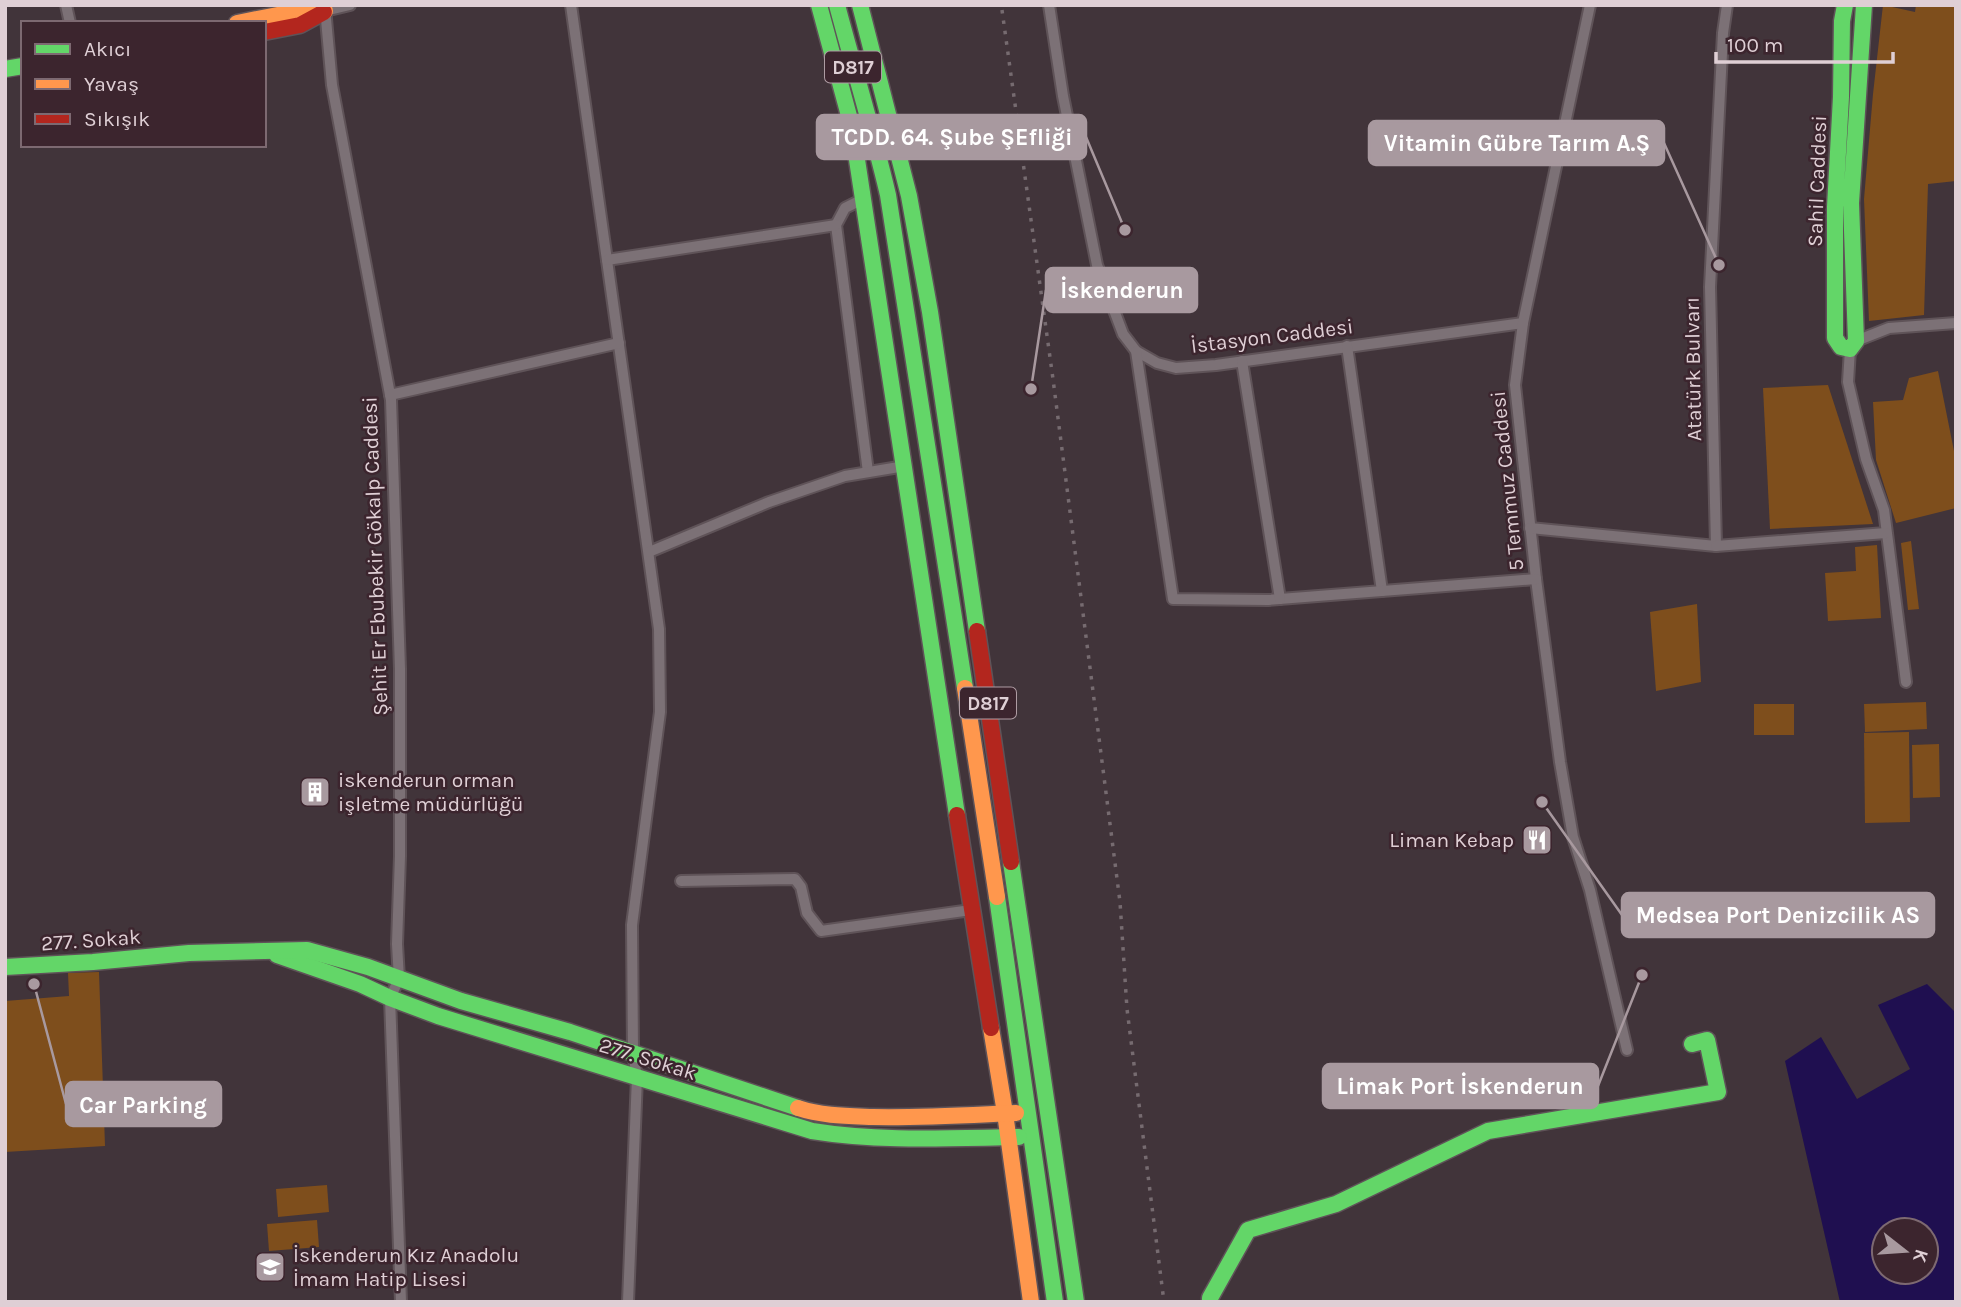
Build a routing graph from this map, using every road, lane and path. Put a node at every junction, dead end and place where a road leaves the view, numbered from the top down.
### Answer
1 (351, 5) edge
2 (571, 5) edge
3 (820, 5) edge
4 (837, 5) edge
5 (860, 5) edge
6 (871, 5) edge
7 (1049, 5) edge
8 (1590, 5) edge
9 (1727, 5) edge
10 (1845, 5) edge
11 (1864, 5) edge
12 (324, 7) edge
13 (247, 21) edge
14 (266, 32) edge
15 (886, 107) junction
16 (863, 199) junction
17 (836, 225) junction
18 (607, 260) junction
19 (1523, 323) junction
20 (1956, 323) edge
21 (619, 343) junction
22 (1853, 345) junction
23 (1347, 346) junction
24 (1136, 351) junction
25 (1242, 361) junction
26 (390, 395) junction
27 (905, 466) junction
28 (868, 472) junction
29 (1530, 528) junction
30 (1885, 533) junction
31 (1716, 546) junction
32 (649, 552) junction
33 (1536, 579) junction
34 (1382, 591) junction
35 (1280, 599) junction
36 (1906, 682) dead end
37 (681, 881) dead end
38 (971, 910) junction
39 (264, 950) junction
40 (5, 967) edge
41 (399, 979) junction
42 (390, 998) junction
43 (1692, 1044) dead end
44 (1627, 1050) dead end
45 (633, 1053) junction
46 (637, 1077) junction
47 (1028, 1112) junction
48 (1006, 1113) junction
49 (1031, 1136) junction
50 (1008, 1138) junction
51 (401, 1302) edge
52 (628, 1302) edge
53 (1031, 1302) edge
54 (1055, 1302) edge
55 (1076, 1302) edge
56 (1210, 1302) edge

1 - 12 street
2 - 18 street
3 - 16 main road
4 - 47 main road, D817
5 - 15 main road, D817
6 - 15 main road
7 - 24 street
8 - 19 street, 5 Temmuz Caddesi
9 - 31 street, Atatürk Bulvarı
10 - 22 main road, Sahil Caddesi
11 - 22 main road, Sahil Caddesi
12 - 13 main road
12 - 14 main road
12 - 26 street, Şehit Er Ebubekir Gökalp Caddesi
15 - 55 main road, D817
16 - 17 street
16 - 27 main road
17 - 18 street
17 - 28 street
18 - 21 street
19 - 23 street, İstasyon Caddesi
19 - 29 street, 5 Temmuz Caddesi
20 - 22 street
21 - 26 street
21 - 32 street
22 - 30 street, Sahil Caddesi
23 - 25 street, İstasyon Caddesi
23 - 34 street
24 - 25 street, İstasyon Caddesi
24 - 35 street
25 - 35 street
26 - 41 street, Şehit Er Ebubekir Gökalp Caddesi
27 - 28 street
27 - 38 main road
28 - 32 street
29 - 31 street
29 - 33 street, 5 Temmuz Caddesi
30 - 31 street
30 - 36 street, Sahil Caddesi
32 - 45 street
33 - 34 street
33 - 44 street, 5 Temmuz Caddesi
34 - 35 street
37 - 38 street
38 - 48 main road
39 - 40 main road, 277. Sokak
39 - 41 main road, 277. Sokak
39 - 42 main road, 277. Sokak
41 - 42 street
41 - 45 main road, 277. Sokak
42 - 46 main road, 277. Sokak
42 - 51 street
43 - 56 main road
45 - 46 street
45 - 48 main road, 277. Sokak
46 - 50 main road, 277. Sokak
46 - 52 street
47 - 48 main road, 277. Sokak
47 - 49 main road, D817
48 - 50 main road
49 - 50 main road, 277. Sokak
49 - 54 main road, D817
50 - 53 main road

